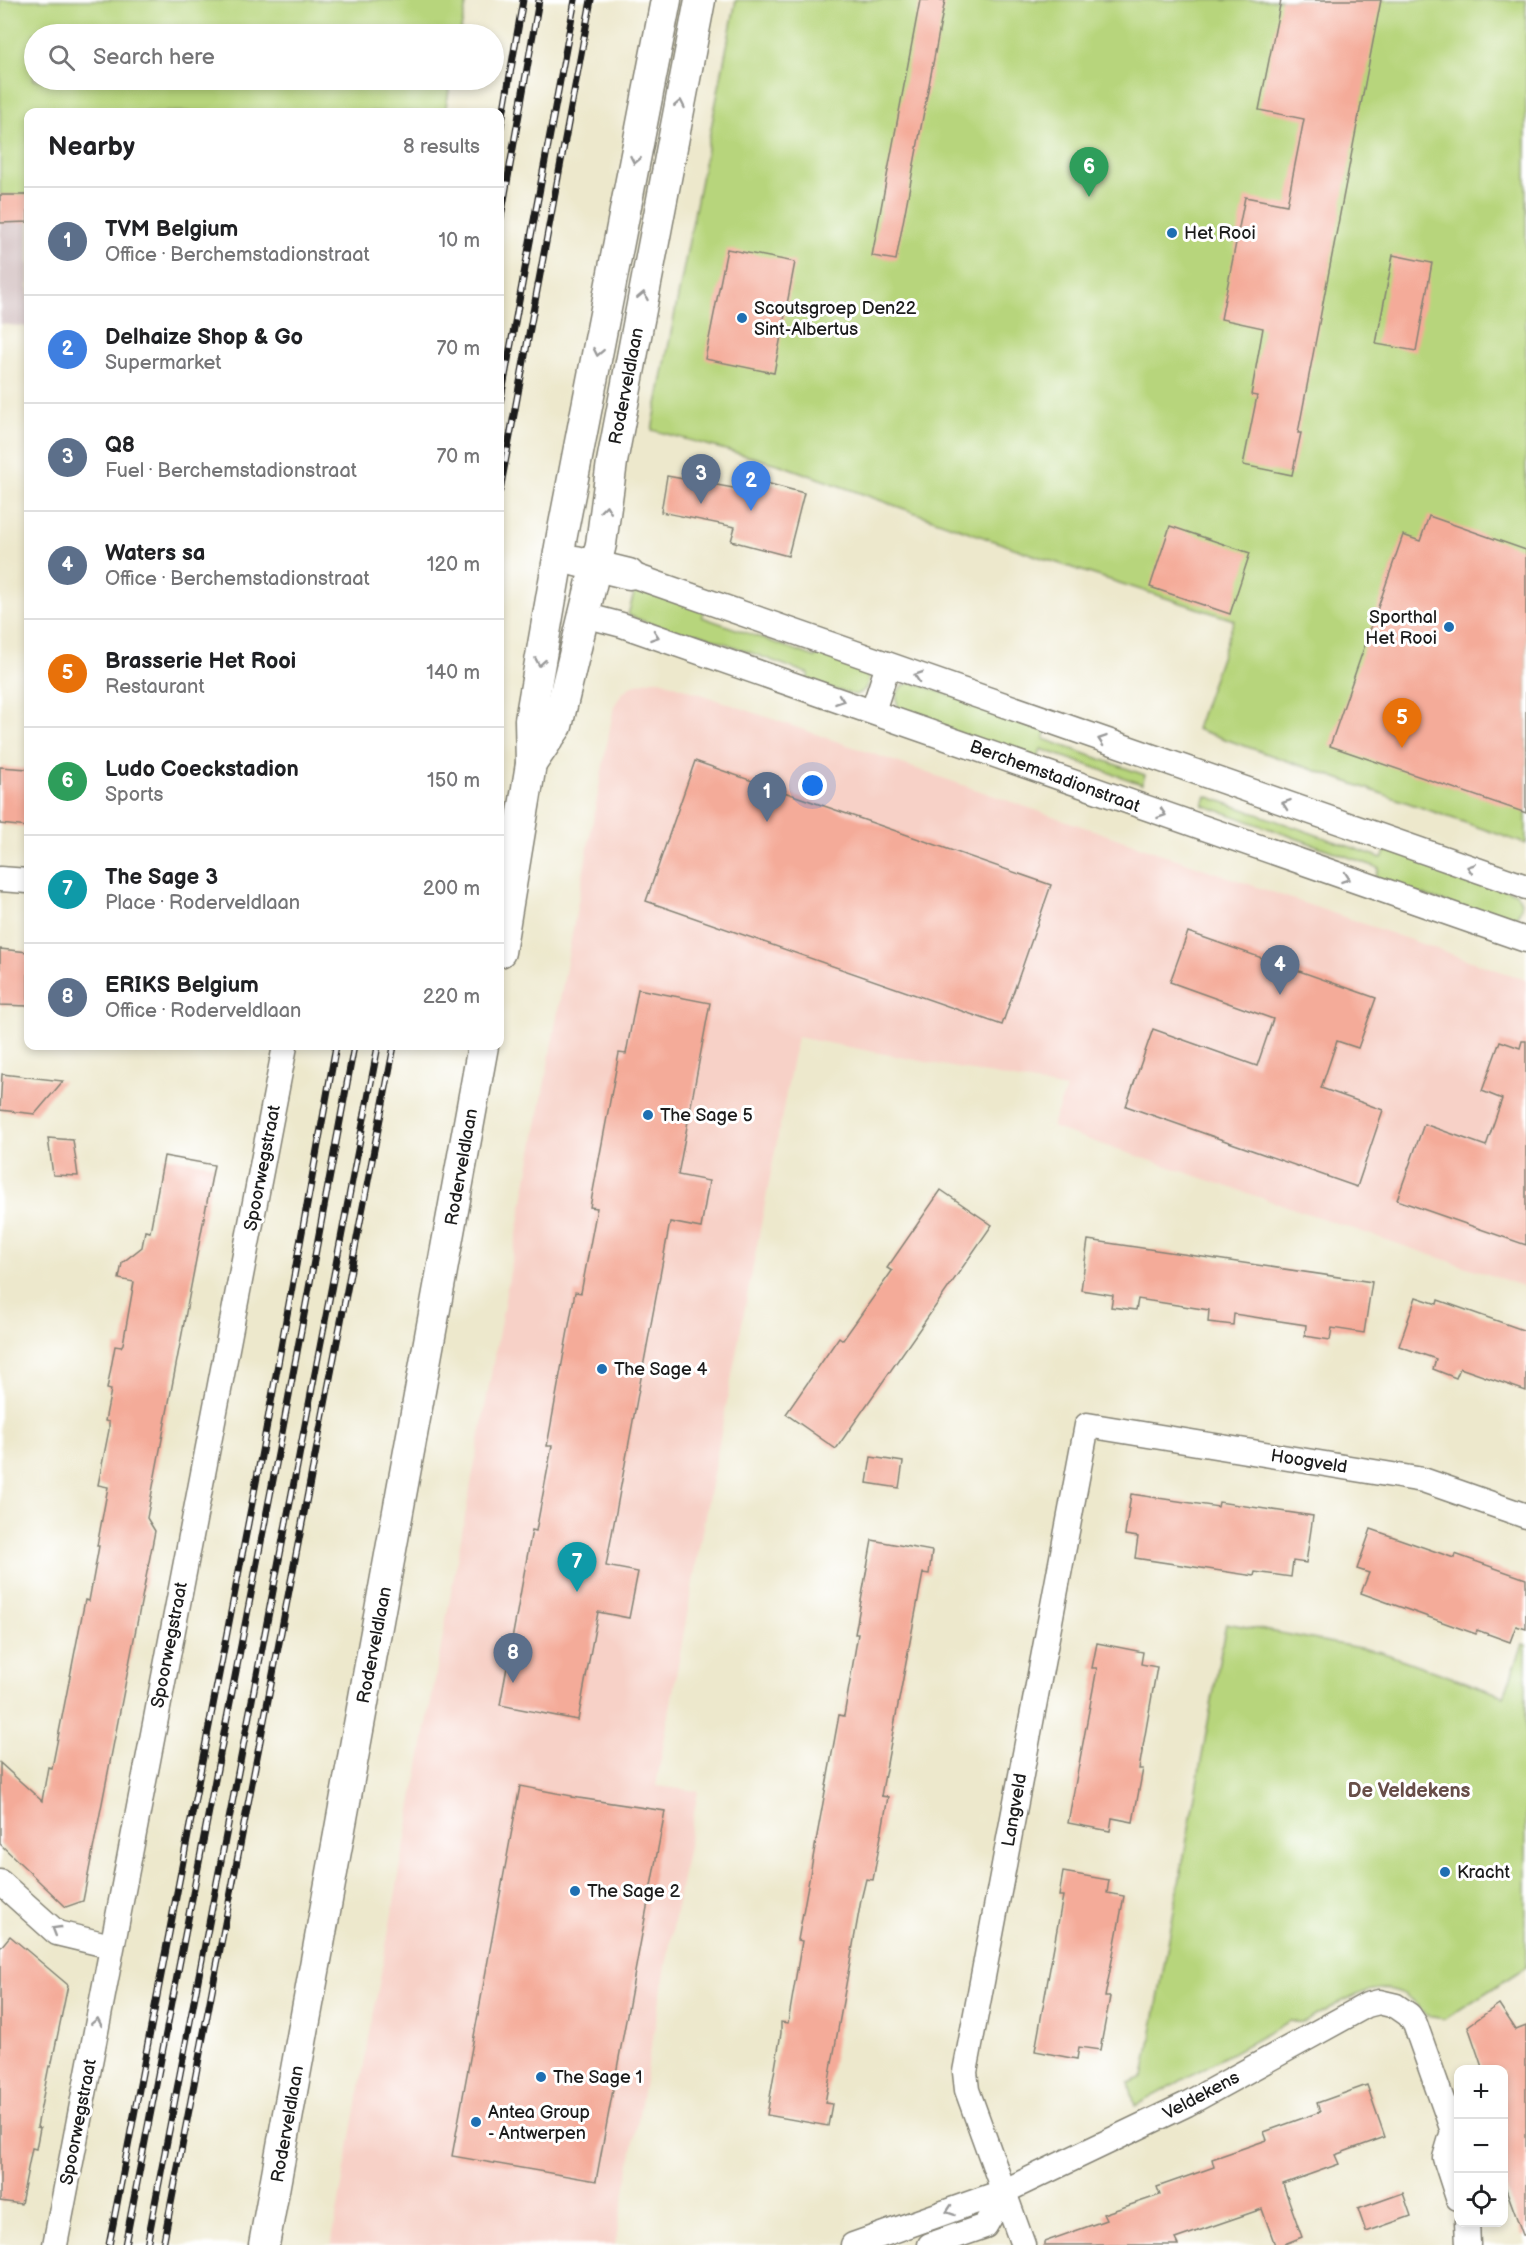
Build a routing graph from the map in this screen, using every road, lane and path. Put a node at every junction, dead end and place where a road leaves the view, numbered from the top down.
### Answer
1 (666, 0) edge
2 (700, 0) edge
3 (558, 557) junction
4 (596, 566) junction
5 (629, 574) joint
6 (550, 604) junction
7 (584, 615) junction
8 (888, 665) junction
9 (873, 711) junction
10 (531, 764) junction
11 (0, 879) edge
12 (24, 881) edge
13 (1526, 887) edge
14 (504, 928) edge
15 (1526, 940) edge
16 (284, 1050) edge
17 (482, 1050) edge
18 (1087, 1425) joint
19 (1526, 1516) edge
20 (0, 1882) edge
21 (111, 1946) junction
22 (1454, 2186) edge
23 (1005, 2192) junction
24 (1467, 2227) edge
25 (55, 2245) edge
26 (264, 2245) edge
27 (852, 2245) edge
28 (930, 2245) edge
29 (1023, 2245) edge
30 (1468, 2245) edge

1 -> 3 street, Roderveldlaan
4 -> 2 street, Roderveldlaan
3 - 4 street
3 - 6 street, Roderveldlaan
4 - 5 street
4 - 7 street, Roderveldlaan
5 - 8 street
6 - 7 street
6 -> 10 street, Roderveldlaan
7 -> 9 street, Berchemstadionstraat
7 - 10 street, Roderveldlaan
8 - 9 street
13 -> 8 street
9 -> 15 street, Berchemstadionstraat
10 - 14 street, Roderveldlaan
11 - 12 street
16 - 21 street, Spoorwegstraat
17 - 26 street, Roderveldlaan
18 - 19 street, Hoogveld
18 - 23 street, Langveld
21 -> 20 street
25 -> 21 street, Spoorwegstraat
22 - 23 street, Veldekens
23 -> 27 street, Veldekens
23 - 28 street
23 - 29 street, Langveld
24 - 30 street

